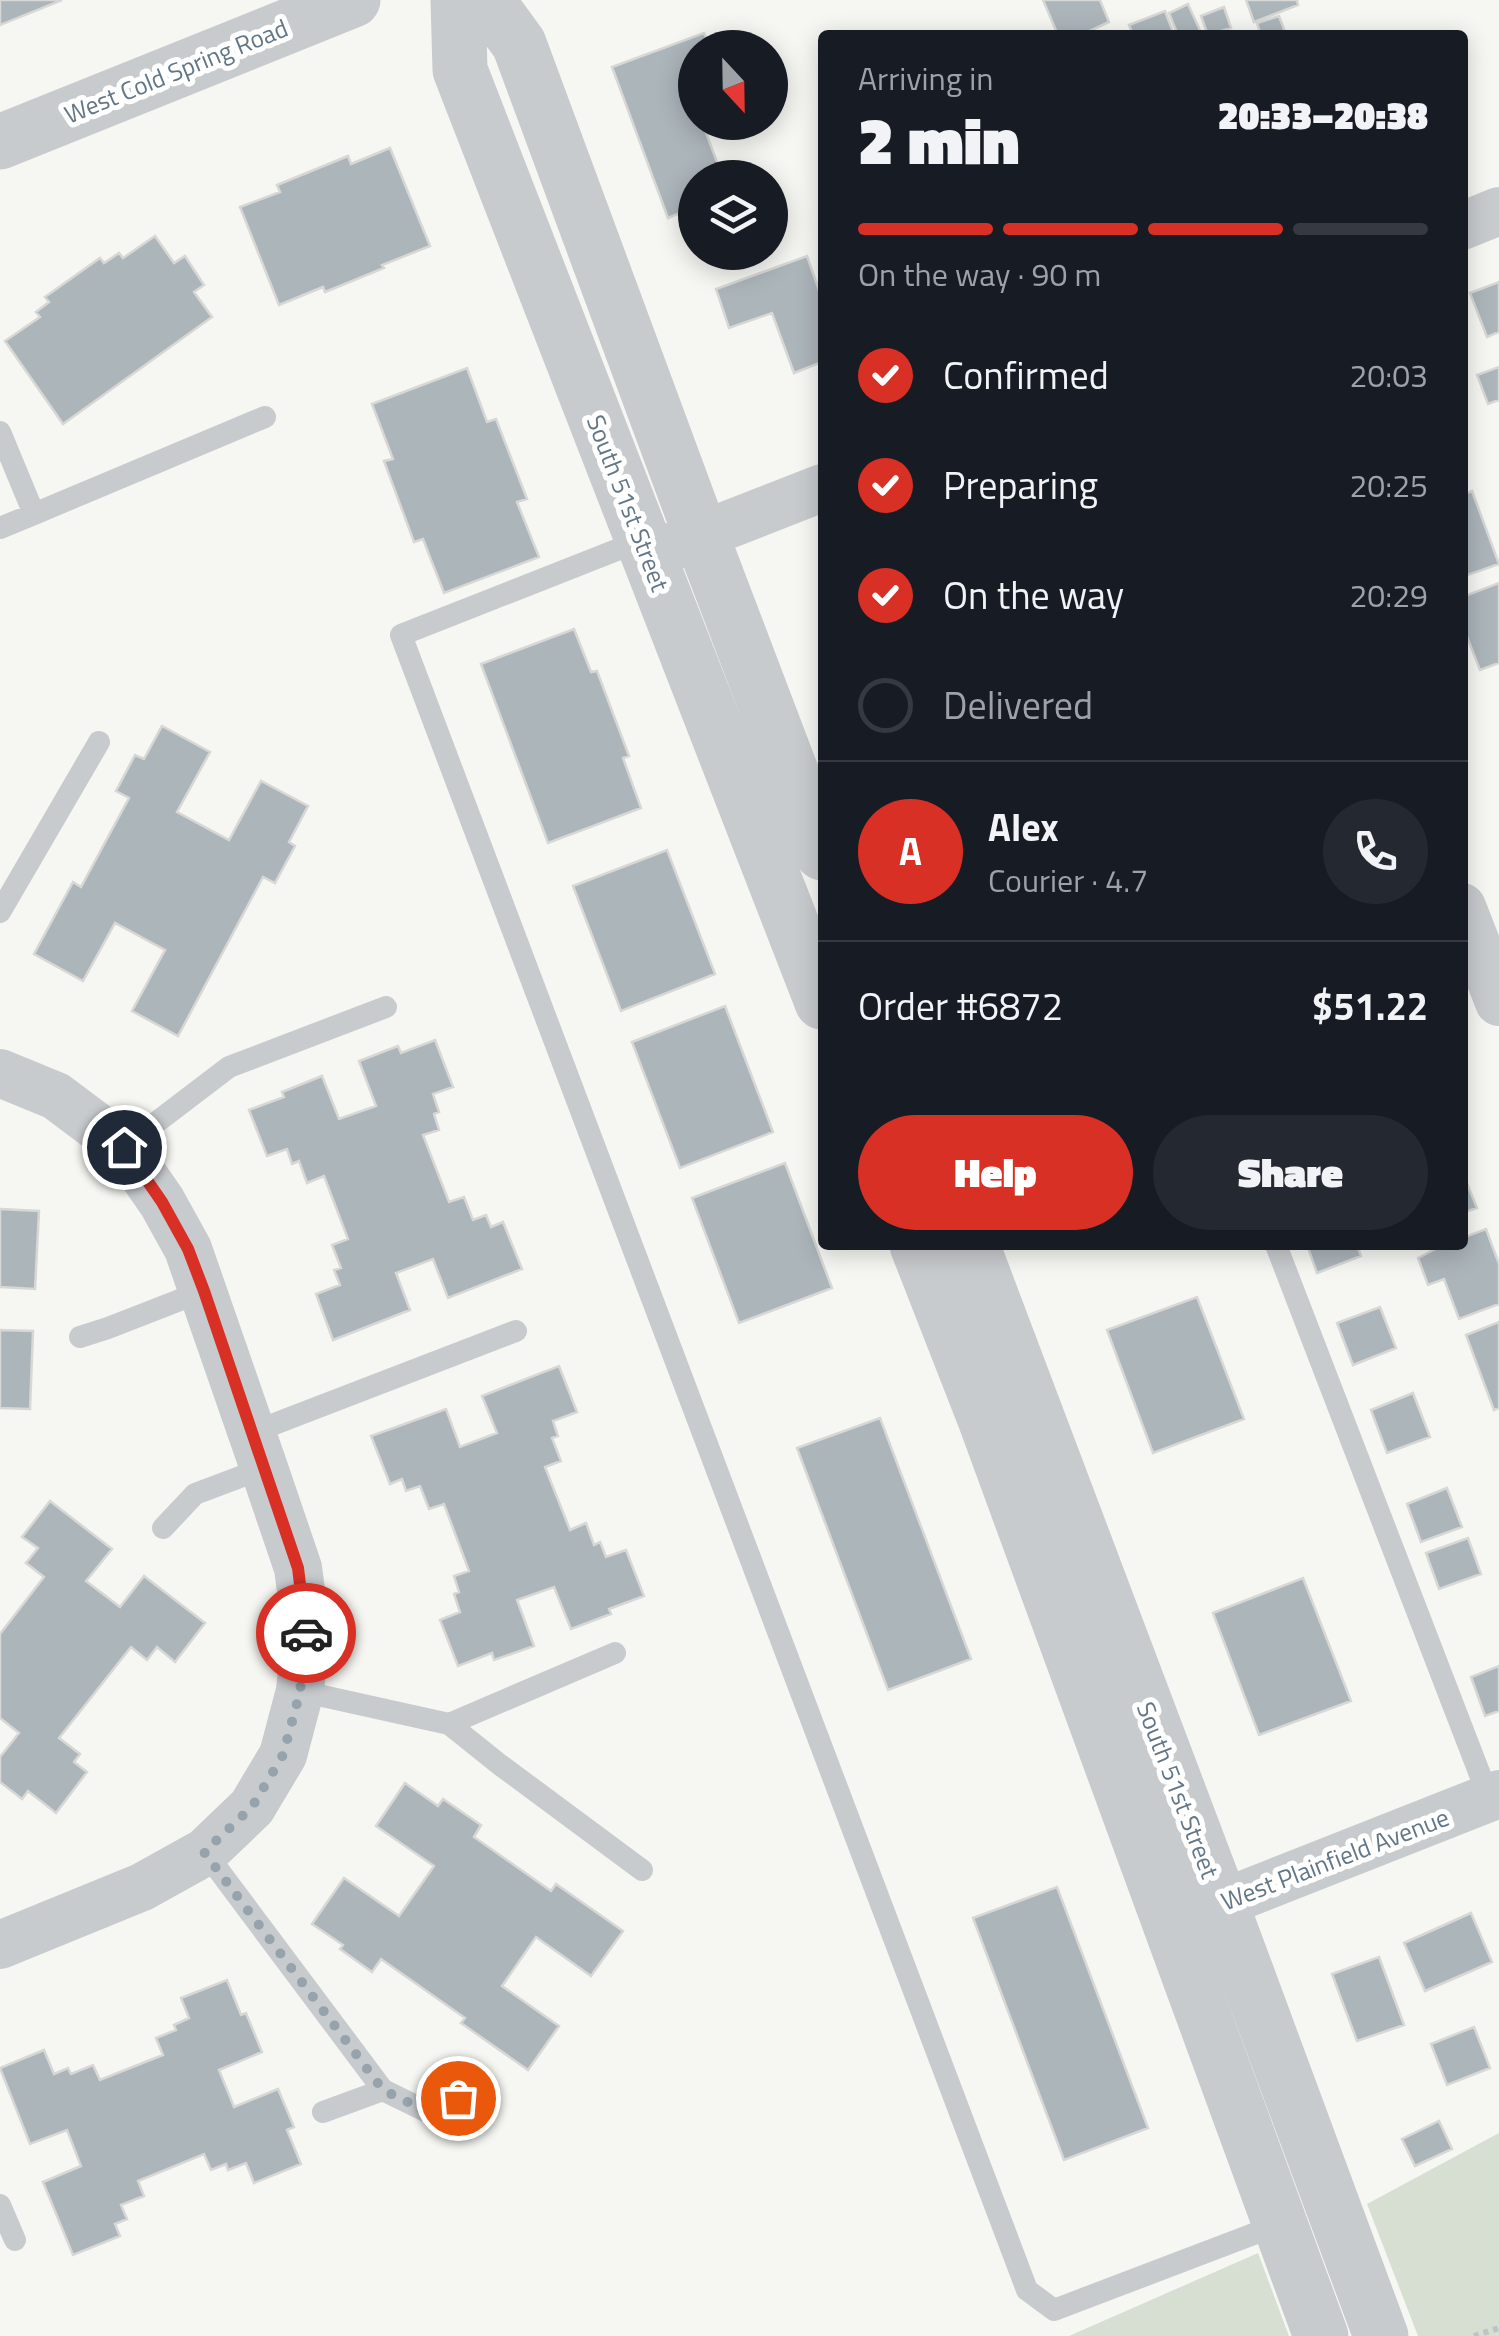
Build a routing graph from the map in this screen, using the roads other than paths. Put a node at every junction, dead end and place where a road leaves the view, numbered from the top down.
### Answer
1 (353, 0) edge
2 (458, 0) edge
3 (487, 0) edge
4 (0, 142) edge
5 (1499, 212) edge
6 (1468, 224) edge
7 (266, 417) dead end
8 (0, 432) edge
9 (818, 490) edge
10 (34, 514) junction
11 (0, 528) edge
12 (702, 536) junction
13 (646, 548) junction
14 (99, 742) dead end
15 (818, 842) edge
16 (0, 912) edge
17 (1468, 922) edge
18 (818, 992) edge
19 (1499, 1002) edge
20 (386, 1007) dead end
21 (0, 1073) edge
22 (124, 1147) junction
23 (919, 1250) edge
24 (974, 1250) edge
25 (1278, 1250) edge
26 (204, 1291) junction
27 (516, 1331) dead end
28 (80, 1336) dead end
29 (258, 1450) junction
30 (163, 1528) dead end
31 (615, 1652) dead end
32 (300, 1692) junction
33 (450, 1724) junction
34 (1494, 1796) edge
35 (204, 1852) junction
36 (642, 1870) dead end
37 (1221, 1904) junction
38 (1170, 1924) junction
39 (0, 1945) edge
40 (482, 2081) dead end
41 (383, 2090) junction
42 (322, 2112) dead end
43 (1333, 2203) junction
44 (0, 2205) edge
45 (1280, 2224) junction
46 (16, 2240) dead end
47 (1321, 2336) edge
48 (1380, 2336) edge

1 - 4 street, West Cold Spring Road
2 - 13 street, South 51st Street
3 - 12 street
5 - 6 street
7 - 10 lane
8 - 10 lane
9 - 12 street
10 - 11 lane
12 - 13 street
12 - 15 street
13 - 18 street, South 51st Street
13 - 45 lane
14 - 16 lane
17 - 19 street
20 - 22 lane
21 - 22 street
22 - 26 street
23 - 38 street, South 51st Street
24 - 37 street, South 51st Street
25 - 34 lane
26 - 28 lane
26 - 29 street
27 - 29 lane
29 - 30 lane
29 - 32 street
31 - 33 lane
32 - 33 lane
32 - 35 street
33 - 36 lane
34 - 37 street, West Plainfield Avenue
35 - 39 street
35 - 41 lane
37 - 38 street, West Plainfield Avenue
37 - 43 street, South 51st Street
38 - 45 street, South 51st Street
40 - 41 lane
41 - 42 lane
43 - 45 street
43 - 48 street, South 51st Street
44 - 46 lane
45 - 47 street, South 51st Street

